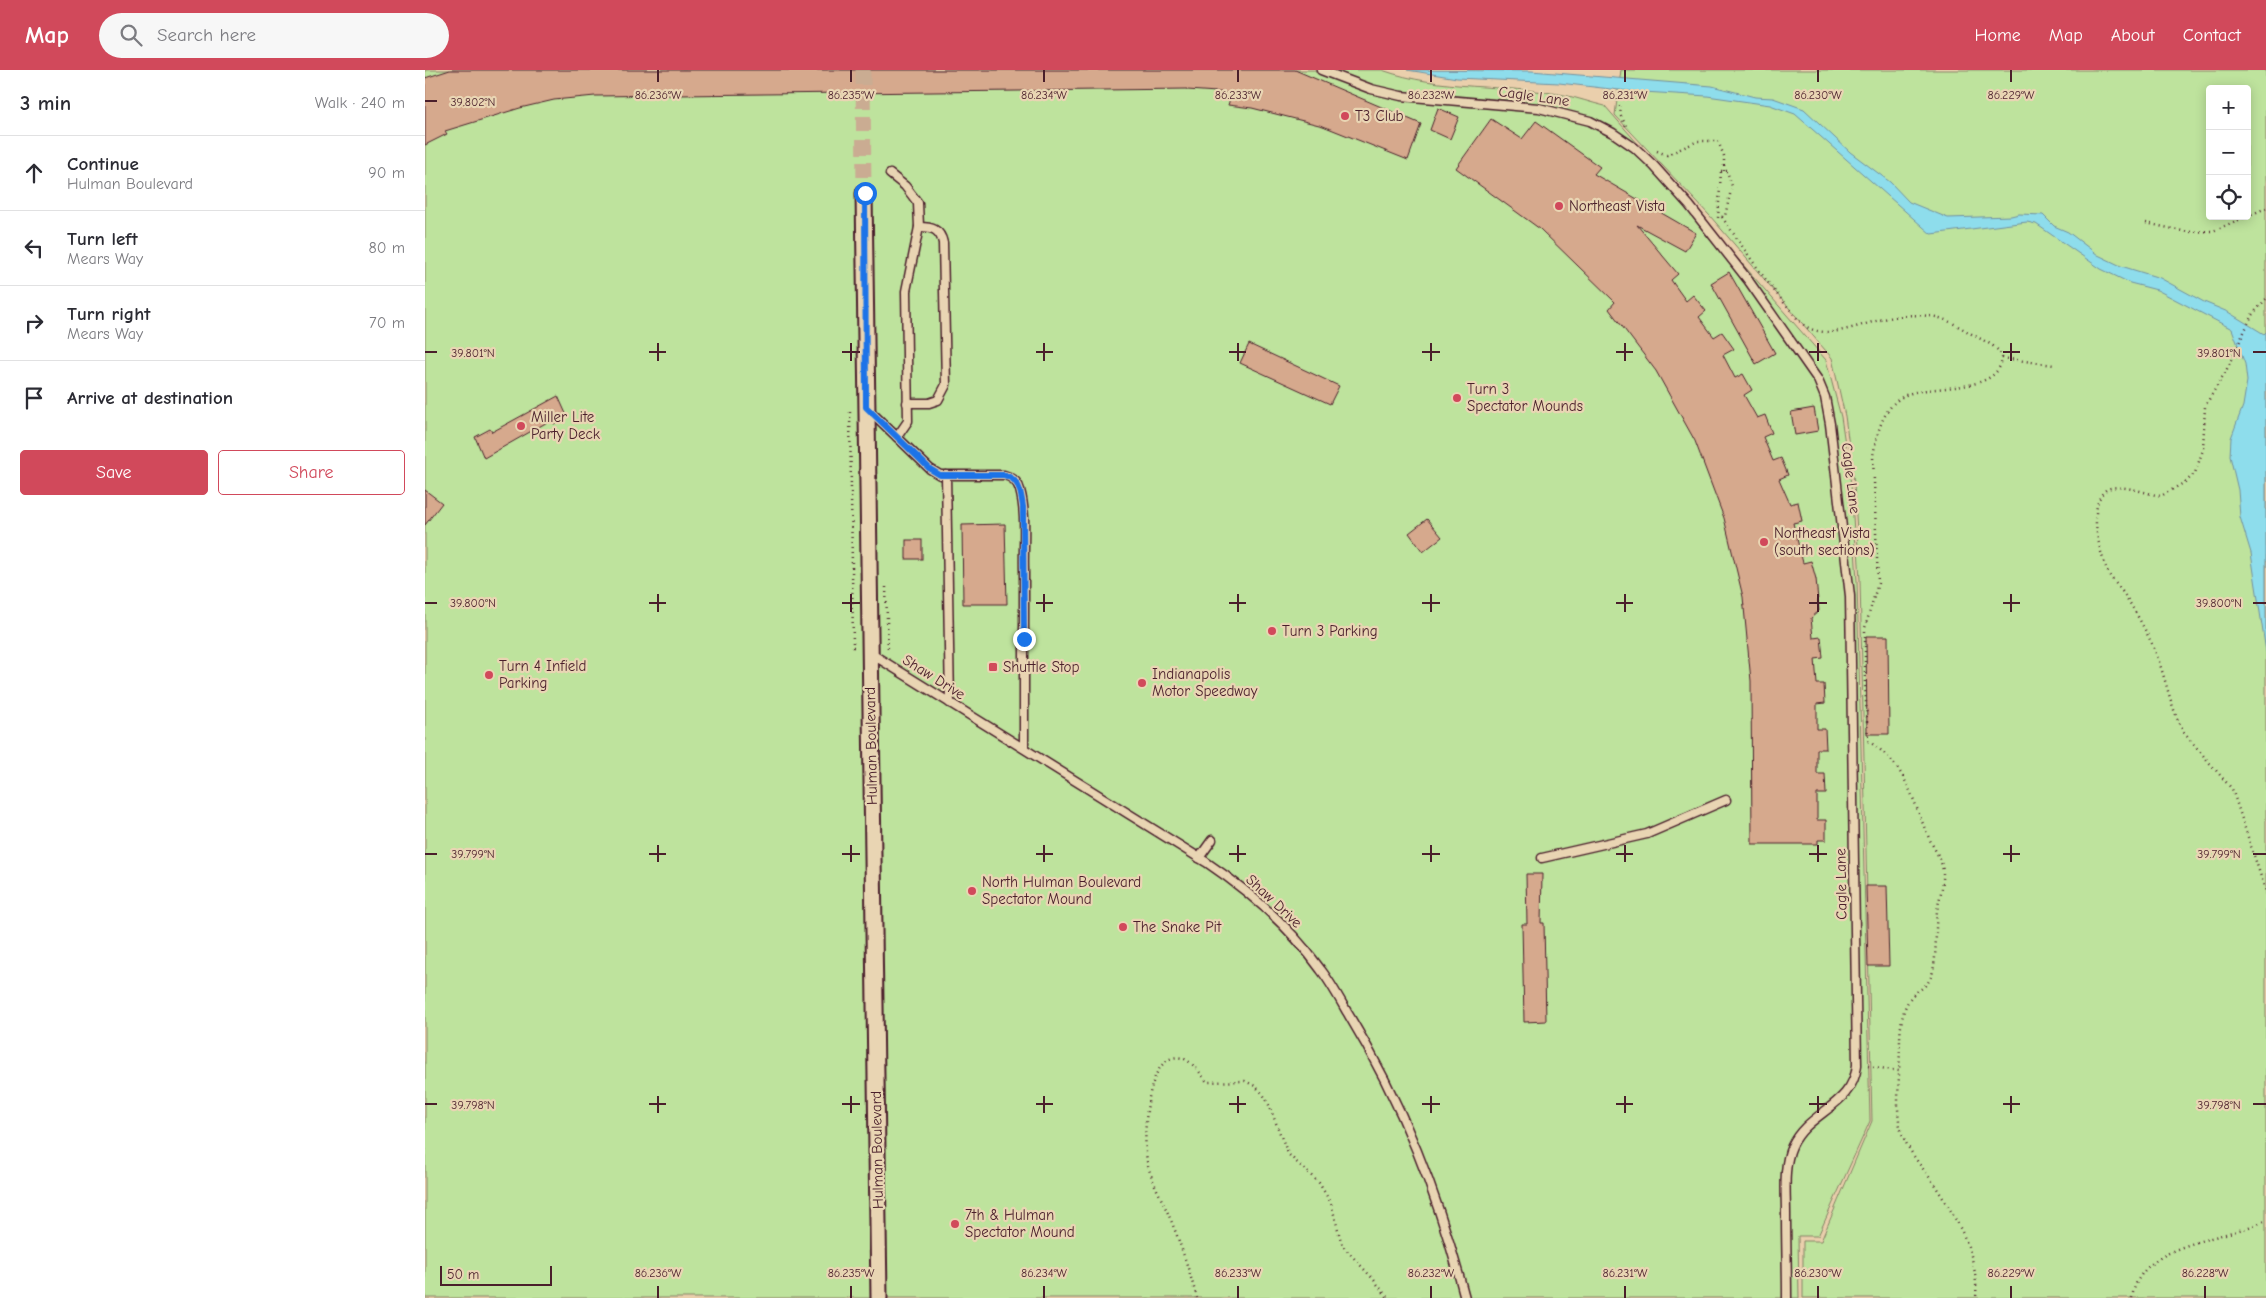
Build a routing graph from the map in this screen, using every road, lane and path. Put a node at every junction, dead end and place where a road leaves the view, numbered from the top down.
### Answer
1 (1321, 70) edge
2 (1620, 106) dead end
3 (1632, 132) dead end
4 (1653, 148) dead end
5 (1724, 171) junction
6 (890, 174) dead end
7 (865, 193) tunnel mouth
8 (2266, 208) edge
9 (1722, 217) junction
10 (2146, 223) dead end
11 (919, 227) junction
12 (2266, 299) edge
13 (2002, 358) junction
14 (2055, 365) dead end
15 (907, 403) junction
16 (866, 407) junction
17 (897, 437) junction
18 (946, 475) junction
19 (869, 653) junction
20 (950, 703) junction
21 (1024, 748) junction
22 (1726, 800) dead end
23 (1212, 840) dead end
24 (1199, 858) junction
25 (1542, 858) dead end
26 (2266, 892) edge
27 (1857, 1065) junction
28 (1899, 1070) junction
29 (2266, 1220) edge
30 (879, 1298) edge
31 (1197, 1298) edge
32 (1388, 1298) edge
33 (1465, 1298) edge
34 (1787, 1298) edge
35 (1976, 1298) edge
36 (2132, 1298) edge

1 - 27 lane, Cagle Lane
2 - 3 path
4 - 5 path
5 - 9 path
5 - 9 path
6 - 11 lane
7 - 16 street, Hulman Boulevard
8 - 10 path
9 - 13 path
11 - 15 lane
11 - 15 lane
12 - 26 path
13 - 14 path
13 - 28 path
15 - 17 lane
16 - 17 lane
16 - 19 street, Hulman Boulevard
17 - 18 lane
18 - 20 lane
18 - 21 lane
19 - 20 lane, Shaw Drive
19 - 30 street, Hulman Boulevard
20 - 21 lane, Shaw Drive
21 - 24 lane, Shaw Drive
22 - 25 lane
23 - 24 lane
24 - 33 lane, Shaw Drive
27 - 28 path
27 - 34 lane, Cagle Lane
28 - 35 path
29 - 36 path
31 - 32 path

